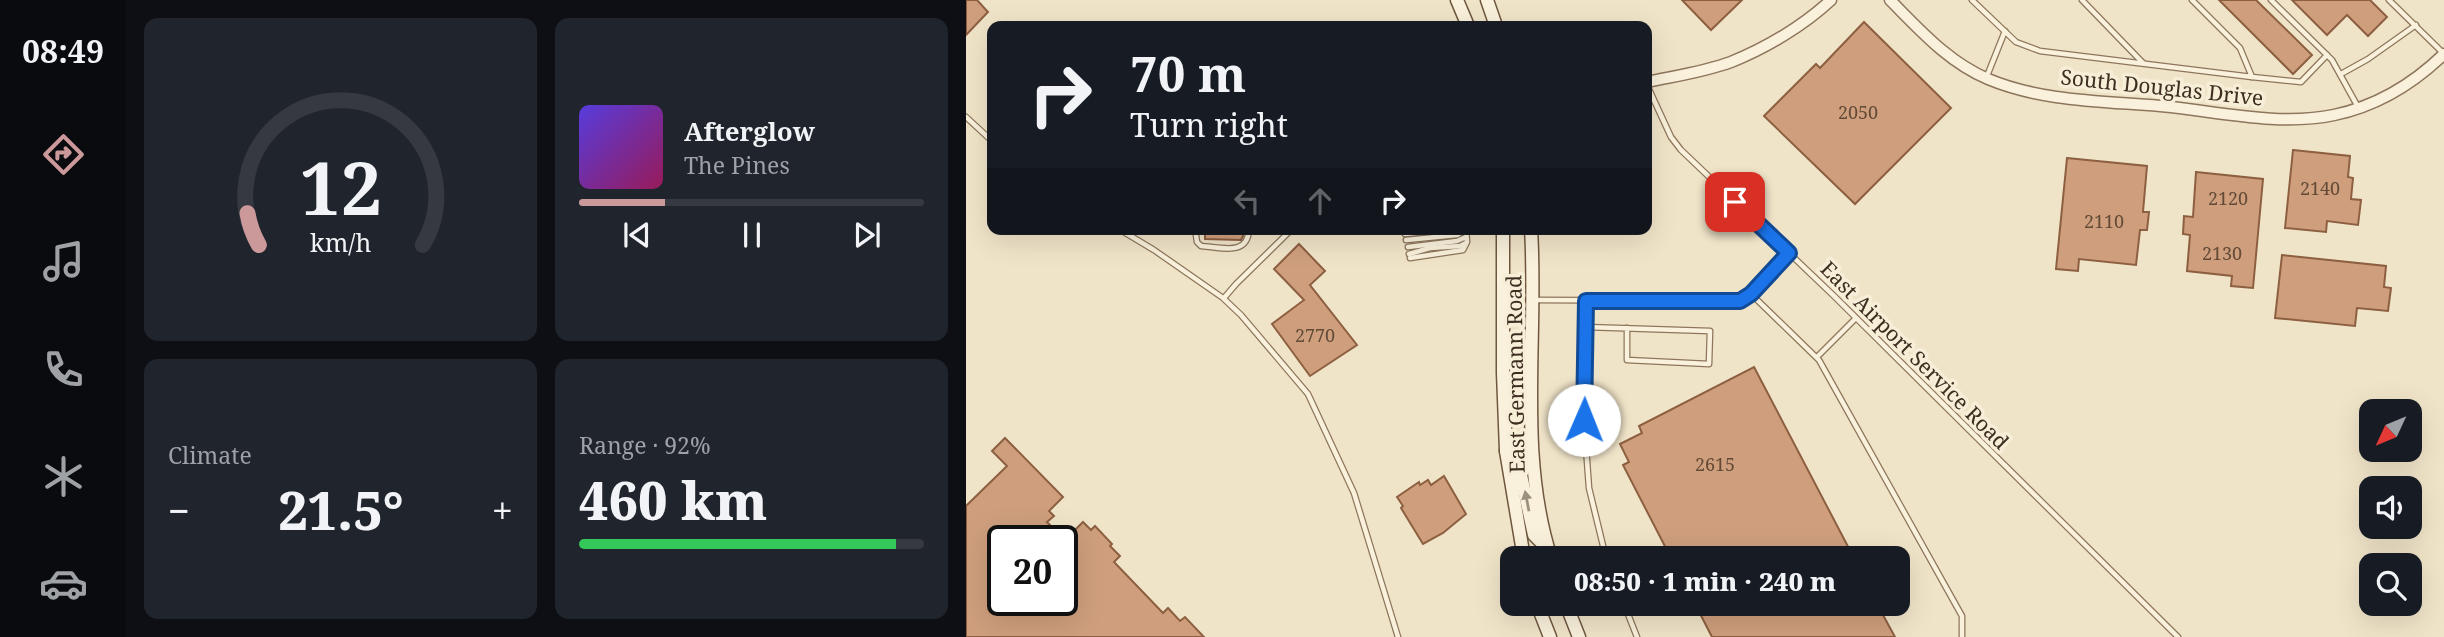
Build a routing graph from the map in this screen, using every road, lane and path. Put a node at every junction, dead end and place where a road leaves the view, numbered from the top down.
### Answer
1 (1457, 0) edge
2 (1487, 0) edge
3 (1831, 0) edge
4 (1890, 0) edge
5 (1972, 0) edge
6 (2082, 0) edge
7 (2192, 0) edge
8 (2271, 0) edge
9 (2389, 0) edge
10 (1466, 21) edge
11 (1494, 21) edge
12 (2416, 26) junction
13 (2005, 31) junction
14 (2444, 54) edge
15 (2327, 55) junction
16 (2144, 64) junction
17 (2341, 74) junction
18 (2252, 76) junction
19 (1987, 78) junction
20 (1652, 82) edge
21 (1652, 94) edge
22 (2358, 108) junction
23 (966, 117) edge
24 (987, 136) edge
25 (1129, 235) edge
26 (1196, 235) edge
27 (1248, 235) edge
28 (1286, 235) edge
29 (1418, 235) edge
30 (1457, 235) edge
31 (1466, 235) edge
32 (1503, 235) edge
33 (1531, 235) edge
34 (1466, 239) junction
35 (1408, 247) dead end
36 (1789, 253) junction
37 (1410, 256) dead end
38 (1751, 294) junction
39 (1223, 298) junction
40 (1534, 300) junction
41 (1586, 301) junction
42 (1856, 317) junction
43 (1585, 327) junction
44 (1627, 328) junction
45 (1651, 329) junction
46 (1670, 330) junction
47 (1688, 330) junction
48 (1651, 337) dead end
49 (1670, 337) dead end
50 (1688, 338) dead end
51 (1688, 356) dead end
52 (1816, 357) junction
53 (1688, 363) junction
54 (1506, 451) junction
55 (1522, 546) edge
56 (1543, 546) edge
57 (1548, 546) edge
58 (1603, 546) edge
59 (1542, 616) edge
60 (1571, 616) edge
61 (1629, 616) edge
62 (1398, 637) edge
63 (1550, 637) edge
64 (1579, 637) edge
65 (1637, 637) edge
66 (1962, 637) edge
67 (2178, 637) edge

1 - 10 main road
2 - 11 main road
3 - 20 street
4 - 19 street, South Douglas Drive
5 - 13 lane
6 - 16 lane
7 - 18 lane
8 - 15 lane
9 - 12 lane
12 - 14 lane
12 - 17 lane
13 - 16 lane
13 - 19 lane
14 - 22 street, South Douglas Drive
15 - 17 lane
15 - 18 lane
16 - 18 lane
17 - 22 lane
19 - 22 street, South Douglas Drive
21 - 36 lane, East Airport Service Road
23 - 24 lane
25 - 39 lane
26 - 27 lane
28 - 39 lane
29 - 30 lane
31 - 34 lane
32 - 54 main road, East Germann Road
33 - 40 main road, East Germann Road
34 - 35 lane
34 - 37 lane
36 - 38 lane
36 - 42 lane, East Airport Service Road
38 - 41 lane
38 - 52 lane
39 - 62 lane
40 - 41 lane
40 - 57 main road, East Germann Road
41 - 43 lane
42 - 52 lane
42 - 67 lane, East Airport Service Road
43 - 44 lane
43 - 58 lane
44 - 45 lane
44 - 53 lane
45 - 46 lane
45 - 48 lane
46 - 47 lane
46 - 49 lane
47 - 50 lane
47 - 53 lane
51 - 53 lane
52 - 66 lane
54 - 55 main road, East Germann Road
56 -> 54 main road
59 - 63 main road
60 - 64 main road
61 - 65 lane

